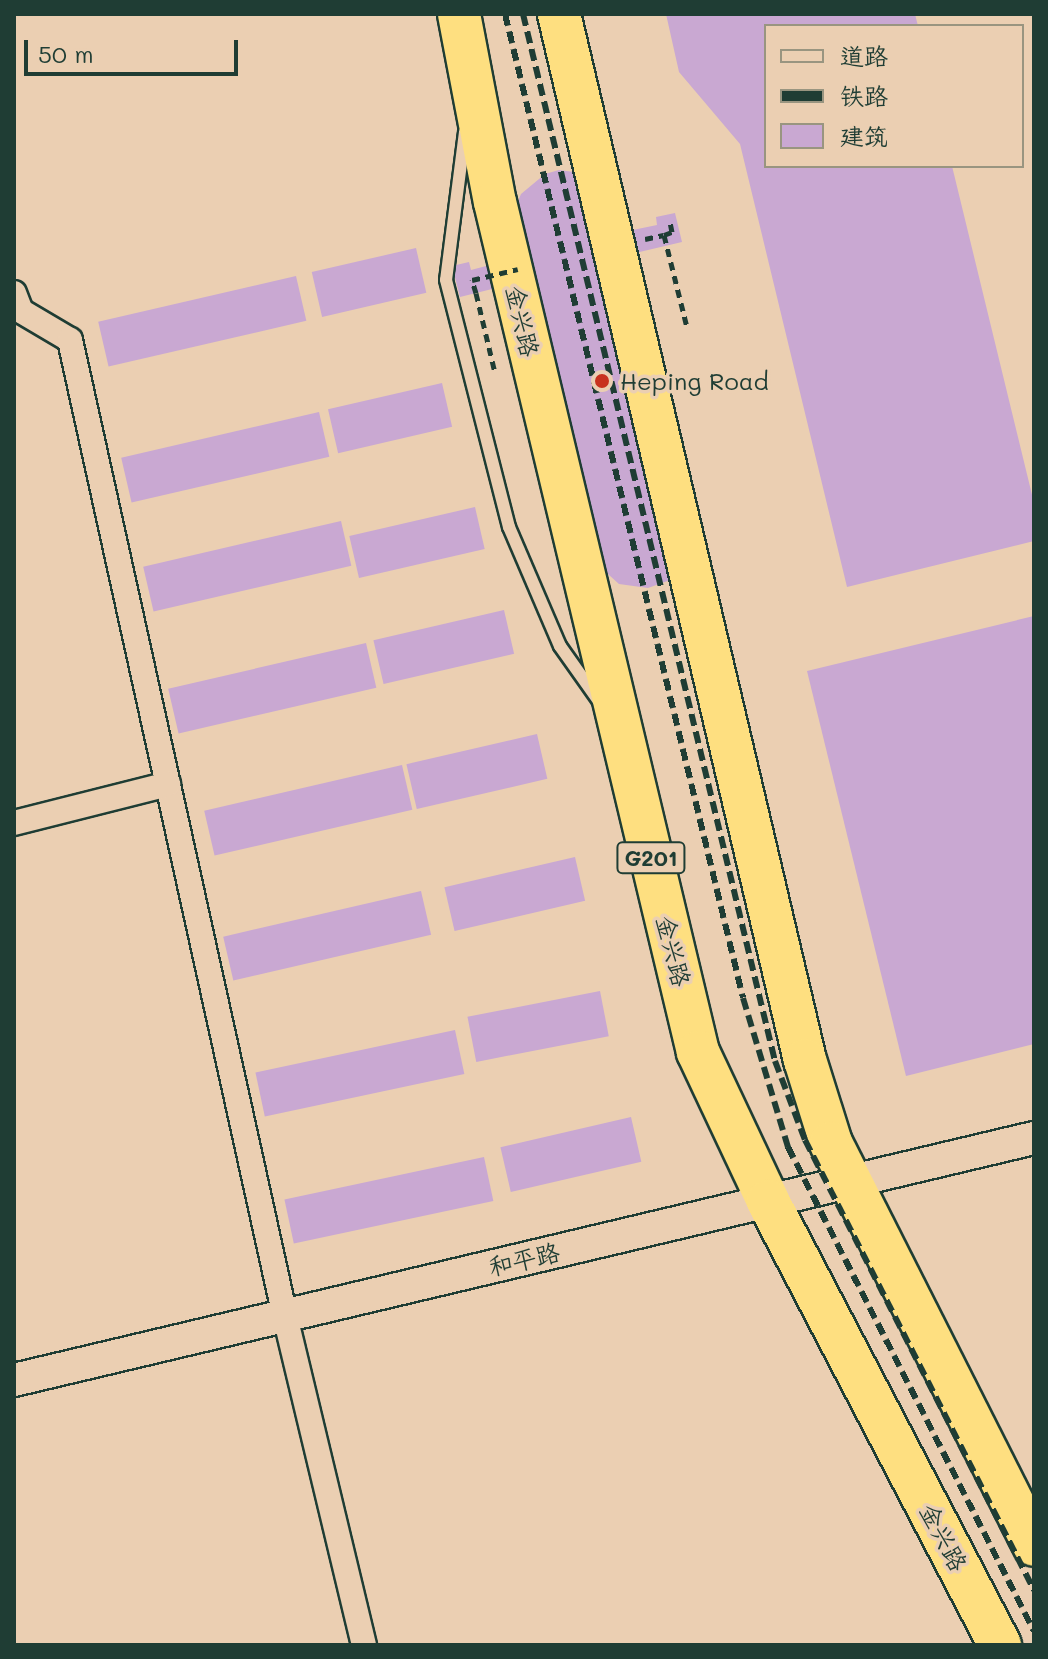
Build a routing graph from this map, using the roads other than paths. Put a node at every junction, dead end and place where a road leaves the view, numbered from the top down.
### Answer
1 (459, 14) edge
2 (559, 14) edge
3 (475, 82) junction
4 (14, 293) edge
5 (620, 729) junction
6 (168, 784) junction
7 (14, 823) edge
8 (1034, 1138) edge
9 (851, 1182) junction
10 (768, 1201) junction
11 (285, 1316) junction
12 (14, 1380) edge
13 (1034, 1545) edge
14 (364, 1645) edge
15 (1000, 1645) edge

1 - 3 highway, 金兴路 / G201
2 - 9 highway
3 - 5 highway, 金兴路 / G201
3 - 5 lane
4 - 6 street
5 - 10 highway, 金兴路 / G201
6 - 7 street
6 - 11 street
8 - 9 main road, 和平路
9 - 10 main road, 和平路
9 - 13 highway
10 - 11 main road, 和平路
10 - 15 highway, 金兴路 / G201
11 - 12 main road, 和平路
11 - 14 street

